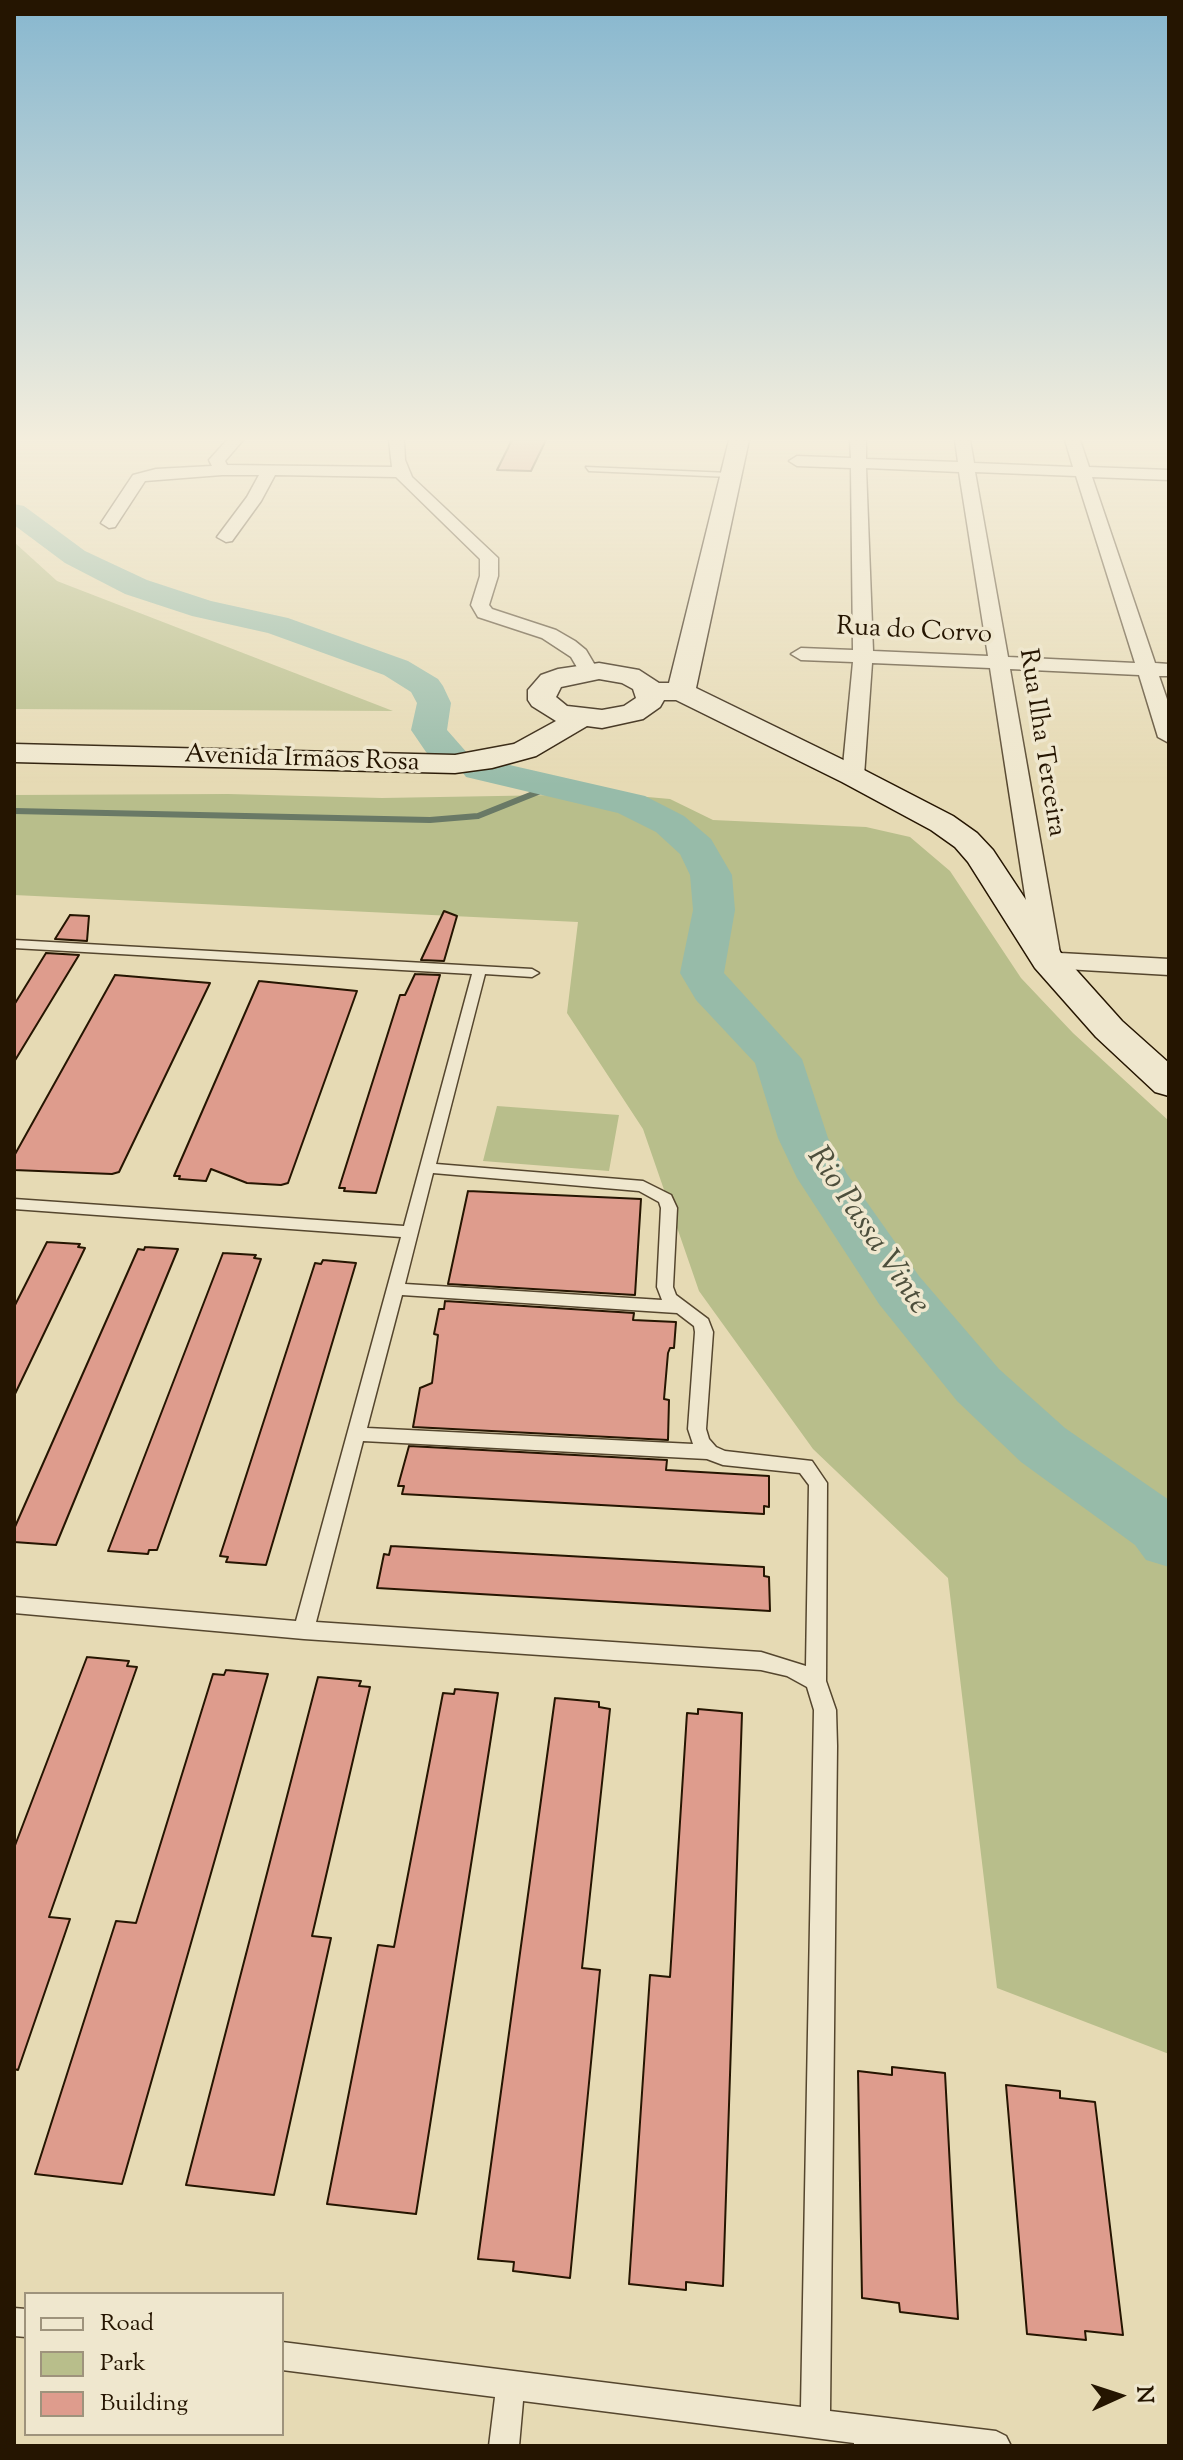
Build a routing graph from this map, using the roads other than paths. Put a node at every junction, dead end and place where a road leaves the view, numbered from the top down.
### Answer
1 (486, 555) edge
2 (706, 555) edge
3 (860, 555) edge
4 (980, 555) edge
5 (1109, 555) edge
6 (801, 654) dead end
7 (863, 657) junction
8 (998, 662) junction
9 (1147, 669) junction
10 (1169, 670) edge
11 (589, 672) junction
12 (666, 691) junction
13 (579, 718) junction
14 (1169, 737) edge
15 (14, 753) edge
16 (853, 776) junction
17 (14, 944) edge
18 (1048, 960) junction
19 (1169, 967) edge
20 (480, 970) junction
21 (532, 973) dead end
22 (1169, 1084) edge
23 (427, 1168) junction
24 (14, 1204) edge
25 (410, 1232) junction
26 (395, 1289) junction
27 (678, 1307) junction
28 (356, 1434) junction
29 (709, 1452) junction
30 (14, 1605) edge
31 (304, 1630) junction
32 (816, 1681) junction
33 (284, 2356) edge
34 (511, 2384) junction
35 (815, 2424) junction
36 (869, 2438) edge
37 (504, 2446) edge
38 (996, 2446) edge

1 - 11 street
2 - 12 street
3 - 7 street
4 - 8 street, Rua Ilha Terceira
5 - 9 street
6 - 7 street, Rua do Corvo
7 - 8 street, Rua do Corvo
7 - 16 street
8 - 9 street, Rua do Corvo
8 - 18 street, Rua Ilha Terceira
9 - 10 street, Rua do Corvo
9 - 14 street
11 - 12 street
11 - 13 street
12 - 13 street
12 - 16 street
13 - 15 street, Avenida Irmãos Rosa
16 - 18 street
17 - 20 lane
18 - 19 street
18 - 22 street
20 - 21 lane
20 - 23 lane
23 - 25 lane
23 - 27 lane
24 - 25 lane
25 - 26 lane
26 - 27 lane
26 - 28 lane
27 - 29 lane
28 - 29 lane
28 - 31 lane
29 - 32 lane
30 - 31 lane
31 - 32 lane
32 - 35 lane
33 - 34 lane
34 - 35 lane
34 - 37 lane
35 - 36 lane
36 - 38 lane

